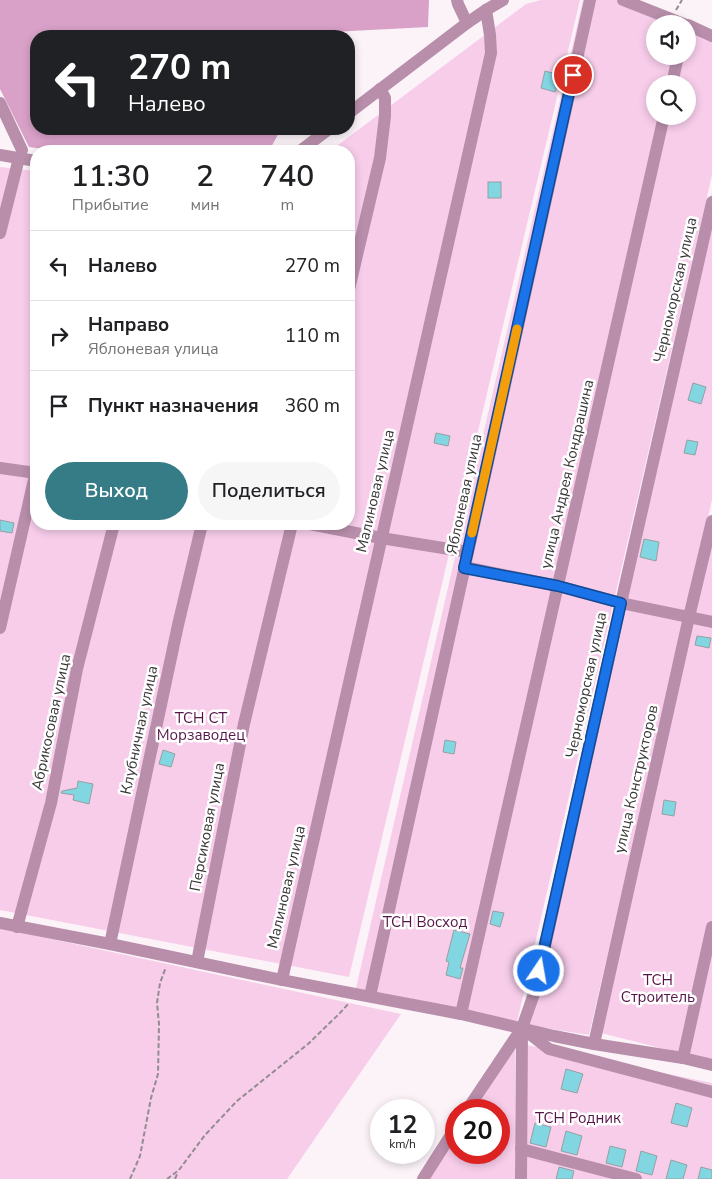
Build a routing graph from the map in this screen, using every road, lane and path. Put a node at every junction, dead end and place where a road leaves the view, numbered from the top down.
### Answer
1 (457, 0) edge
2 (503, 0) edge
3 (590, 0) edge
4 (623, 0) edge
5 (486, 10) junction
6 (662, 15) edge
7 (468, 23) junction
8 (696, 29) edge
9 (712, 36) edge
10 (380, 89) junction
11 (0, 103) edge
12 (355, 109) edge
13 (662, 125) edge
14 (321, 135) edge
15 (308, 145) edge
16 (21, 154) junction
17 (0, 155) edge
18 (30, 158) edge
19 (712, 202) edge
20 (0, 233) edge
21 (355, 264) edge
22 (0, 468) edge
23 (30, 472) edge
24 (30, 499) edge
25 (712, 521) edge
26 (112, 530) edge
27 (201, 530) edge
28 (291, 530) edge
29 (340, 530) edge
30 (381, 538) junction
31 (468, 552) junction
32 (464, 568) junction
33 (558, 586) junction
34 (621, 603) junction
35 (689, 617) junction
36 (712, 622) edge
37 (0, 628) edge
38 (0, 923) edge
39 (17, 926) junction
40 (712, 927) edge
41 (110, 944) junction
42 (170, 956) junction
43 (197, 962) junction
44 (282, 980) junction
45 (357, 994) junction
46 (370, 996) junction
47 (461, 1014) junction
48 (522, 1028) junction
49 (594, 1044) junction
50 (549, 1049) junction
51 (522, 1052) junction
52 (683, 1058) junction
53 (501, 1059) junction
54 (712, 1065) edge
55 (640, 1073) junction
56 (712, 1092) edge
57 (474, 1099) edge
58 (445, 1145) edge
59 (521, 1149) junction
60 (180, 1170) junction
61 (425, 1178) edge
62 (130, 1179) edge
63 (167, 1179) edge
64 (175, 1179) edge
65 (521, 1179) edge
66 (636, 1179) edge

1 - 7 street
2 - 5 street
3 - 31 street, Яблоневая улица
4 - 6 street
5 - 7 street
5 - 30 street, Малиновая улица
7 - 10 street
8 - 9 street
10 - 12 street
10 - 21 street
11 - 16 street
13 - 33 street, улица Андрея Кондрашина
14 - 15 street
16 - 17 street
16 - 18 street
16 - 20 street
19 - 34 street, Черноморская улица
22 - 23 street
24 - 37 street
25 - 35 street, улица Конструкторов
26 - 39 street, Абрикосовая улица
27 - 41 street, Клубничная улица
28 - 43 street, Персиковая улица
29 - 30 street
30 - 31 street
30 - 44 street, Малиновая улица
31 - 32 street, Яблоневая улица
32 - 33 street
32 - 46 street, Яблоневая улица
33 - 34 street
33 - 47 street, улица Андрея Кондрашина
34 - 35 street
34 - 48 street, Черноморская улица
35 - 36 street
35 - 49 street, улица Конструкторов
38 - 39 street
39 - 41 street
40 - 52 street
41 - 42 street
42 - 43 street
42 - 62 path
43 - 44 street
44 - 45 street
45 - 46 street
45 - 60 path
46 - 47 street
47 - 48 street
48 - 49 street
48 - 50 street
48 - 51 street
48 - 53 street
49 - 50 street
49 - 52 street
49 - 55 street
50 - 51 street
50 - 55 street
51 - 53 street
51 - 59 street
52 - 54 street
53 - 57 street
55 - 56 street
58 - 61 street
59 - 65 street
59 - 66 street
60 - 63 path
60 - 64 path

